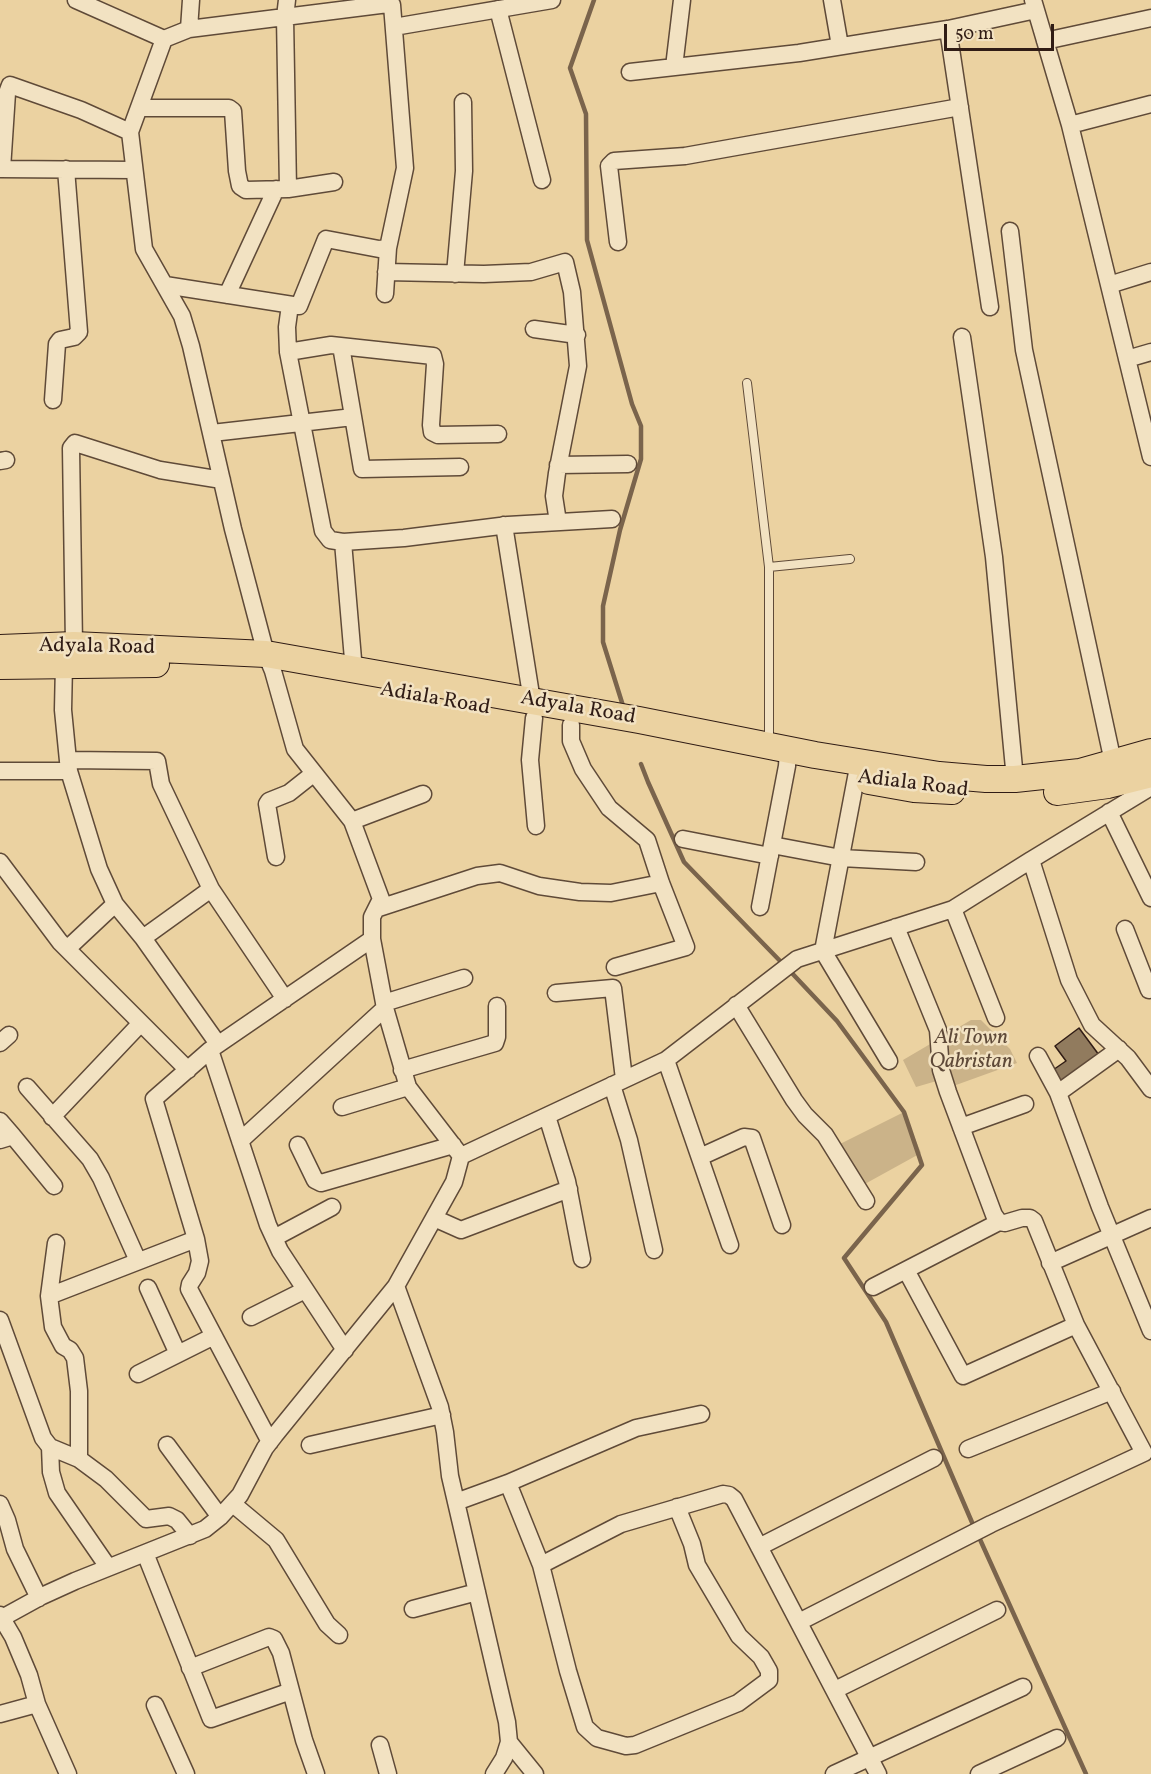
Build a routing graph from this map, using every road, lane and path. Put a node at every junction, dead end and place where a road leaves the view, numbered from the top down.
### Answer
1 (75, 0) edge
2 (191, 0) edge
3 (552, 0) edge
4 (682, 0) edge
5 (832, 0) edge
6 (1035, 5) edge
7 (286, 8) edge
8 (498, 9) junction
9 (1151, 18) edge
10 (394, 27) junction
11 (948, 28) junction
12 (189, 29) junction
13 (164, 39) junction
14 (1045, 41) junction
15 (840, 46) junction
16 (674, 67) junction
17 (630, 72) dead end
18 (464, 102) dead end
19 (1151, 104) edge
20 (960, 107) junction
21 (139, 108) junction
22 (1070, 125) junction
23 (130, 132) junction
24 (1, 169) edge
25 (66, 170) junction
26 (134, 170) junction
27 (542, 180) dead end
28 (334, 182) dead end
29 (282, 189) junction
30 (1010, 231) dead end
31 (618, 242) dead end
32 (388, 248) junction
33 (387, 272) junction
34 (1151, 272) edge
35 (455, 274) junction
36 (165, 285) junction
37 (1109, 285) junction
38 (385, 294) dead end
39 (227, 295) junction
40 (290, 305) junction
41 (990, 307) dead end
42 (534, 329) dead end
43 (577, 335) junction
44 (962, 337) dead end
45 (341, 346) junction
46 (288, 352) junction
47 (1151, 352) edge
48 (1127, 359) junction
49 (747, 383) dead end
50 (53, 400) dead end
51 (353, 417) junction
52 (302, 424) junction
53 (212, 433) junction
54 (498, 434) dead end
55 (1151, 457) edge
56 (628, 464) dead end
57 (558, 465) junction
58 (460, 467) dead end
59 (222, 480) junction
60 (612, 519) dead end
61 (558, 522) junction
62 (504, 525) junction
63 (343, 542) junction
64 (850, 559) dead end
65 (769, 567) junction
66 (0, 648) edge
67 (69, 654) junction
68 (269, 663) junction
69 (0, 666) edge
70 (354, 671) junction
71 (533, 710) junction
72 (571, 725) junction
73 (1151, 752) edge
74 (781, 754) junction
75 (1113, 762) junction
76 (69, 765) junction
77 (857, 770) junction
78 (0, 771) edge
79 (313, 774) junction
80 (1151, 774) edge
81 (1015, 779) junction
82 (1151, 787) edge
83 (423, 794) dead end
84 (1109, 813) junction
85 (352, 821) junction
86 (536, 826) dead end
87 (683, 839) dead end
88 (771, 850) junction
89 (276, 857) dead end
90 (841, 858) junction
91 (1031, 860) junction
92 (0, 862) edge
93 (916, 862) dead end
94 (661, 883) junction
95 (211, 889) junction
96 (1151, 898) edge
97 (115, 904) junction
98 (760, 907) dead end
99 (376, 909) junction
100 (953, 909) junction
101 (896, 927) junction
102 (1125, 929) dead end
103 (143, 938) junction
104 (372, 939) junction
105 (67, 949) junction
106 (823, 951) junction
107 (615, 966) dead end
108 (464, 978) dead end
109 (1151, 989) edge
110 (555, 993) dead end
111 (285, 999) junction
112 (384, 1005) junction
113 (736, 1005) junction
114 (496, 1006) dead end
115 (996, 1018) dead end
116 (141, 1023) junction
117 (214, 1047) junction
118 (1119, 1049) junction
119 (1038, 1056) dead end
120 (666, 1060) junction
121 (889, 1061) dead end
122 (188, 1070) junction
123 (402, 1070) junction
124 (618, 1082) junction
125 (408, 1087) junction
126 (27, 1088) dead end
127 (1151, 1089) edge
128 (1058, 1094) junction
129 (1025, 1104) dead end
130 (342, 1107) dead end
131 (547, 1116) junction
132 (52, 1117) junction
133 (0, 1121) edge
134 (961, 1127) junction
135 (7, 1138) edge
136 (240, 1141) junction
137 (298, 1145) dead end
138 (457, 1150) junction
139 (700, 1157) junction
140 (54, 1186) dead end
141 (569, 1190) junction
142 (866, 1201) dead end
143 (332, 1207) dead end
144 (434, 1218) junction
145 (1151, 1218) edge
146 (999, 1222) junction
147 (782, 1225) dead end
148 (1112, 1236) junction
149 (274, 1238) junction
150 (196, 1239) junction
151 (56, 1243) dead end
152 (730, 1245) dead end
153 (654, 1250) dead end
154 (582, 1259) dead end
155 (138, 1261) junction
156 (1050, 1263) junction
157 (906, 1270) junction
158 (396, 1286) junction
159 (873, 1287) dead end
160 (148, 1288) dead end
161 (305, 1290) junction
162 (1145, 1294) edge
163 (49, 1296) junction
164 (251, 1317) dead end
165 (0, 1320) edge
166 (1076, 1325) junction
167 (1151, 1331) edge
168 (214, 1336) junction
169 (345, 1350) junction
170 (178, 1354) junction
171 (138, 1374) dead end
172 (1112, 1391) junction
173 (701, 1414) dead end
174 (442, 1415) junction
175 (270, 1442) junction
176 (167, 1445) dead end
177 (310, 1445) dead end
178 (50, 1447) junction
179 (968, 1449) dead end
180 (934, 1458) dead end
181 (79, 1459) junction
182 (508, 1483) junction
183 (456, 1502) junction
184 (0, 1504) edge
185 (233, 1504) junction
186 (677, 1508) junction
187 (220, 1517) junction
188 (190, 1536) junction
189 (759, 1547) junction
190 (145, 1553) junction
191 (541, 1564) junction
192 (108, 1567) junction
193 (477, 1592) junction
194 (39, 1598) junction
195 (413, 1609) dead end
196 (997, 1610) dead end
197 (1, 1616) edge
198 (799, 1622) junction
199 (339, 1635) dead end
200 (190, 1668) junction
201 (1023, 1687) dead end
202 (835, 1690) junction
203 (291, 1691) junction
204 (37, 1704) junction
205 (155, 1705) dead end
206 (1, 1712) edge
207 (1057, 1738) dead end
208 (508, 1742) junction
209 (380, 1745) dead end
210 (870, 1758) junction
211 (68, 1774) edge
212 (186, 1774) edge
213 (316, 1774) edge
214 (388, 1774) edge
215 (494, 1774) edge
216 (535, 1774) edge
217 (834, 1774) edge
218 (878, 1774) edge
219 (979, 1774) edge

1 - 13 street
2 - 12 street
3 - 8 street
4 - 16 street
5 - 15 street
6 - 11 street
6 - 14 street
7 - 10 street
7 - 12 street
7 - 29 street
8 - 10 street
8 - 27 street
9 - 14 street
10 - 32 street
11 - 15 street
11 - 20 street
12 - 13 street
13 - 21 street
14 - 22 street
15 - 16 street
16 - 17 street
18 - 35 street
19 - 22 street
20 - 31 street
20 - 41 street
21 - 23 street
21 - 29 street
22 - 37 street
23 - 24 street
23 - 26 street
24 - 25 street
25 - 26 street
25 - 50 street
26 - 36 street
28 - 29 street
29 - 39 street
30 - 75 street
32 - 33 street
32 - 40 street
33 - 35 street
33 - 38 street
34 - 37 street
35 - 43 street
36 - 39 street
36 - 53 street
37 - 48 street
39 - 40 street
40 - 46 street
42 - 43 street
43 - 57 street
44 - 81 street
45 - 46 street
45 - 51 street
45 - 54 street
46 - 52 street
47 - 48 street
48 - 55 street
49 - 65 lane
51 - 52 street
51 - 58 street
52 - 53 street
52 - 63 street
53 - 59 street
56 - 57 street
57 - 61 street
59 - 67 street
59 - 68 street
60 - 61 street
61 - 62 street
62 - 63 street
62 - 71 street
63 - 70 street
64 - 65 lane
65 - 74 lane
66 - 67 main road, Adyala Road
67 - 68 main road, Adiala Road
67 - 69 main road, Adiala Road
67 - 76 street
68 - 70 main road, Adyala Road
68 - 71 main road, Adiala Road
68 - 79 street
70 - 71 main road, Adyala Road
71 - 72 main road, Adiala Road
71 - 74 main road, Adyala Road
71 - 86 street
72 - 74 main road, Adiala Road
72 - 94 street
73 - 75 main road
74 - 77 main road, Adiala Road
74 - 88 street
75 - 81 main road
76 - 78 street
76 - 95 street
76 - 97 street
77 - 80 main road, Adiala Road
77 - 81 main road
77 - 90 street
79 - 85 street
79 - 89 street
82 - 84 street
83 - 85 street
84 - 91 street
84 - 96 street
85 - 99 street
87 - 88 street
88 - 90 street
88 - 98 street
90 - 93 street
90 - 106 street
91 - 100 street
91 - 118 street
92 - 105 street
94 - 99 street
94 - 107 street
95 - 103 street
95 - 111 street
97 - 103 street
97 - 105 street
99 - 104 street
100 - 101 street
100 - 115 street
101 - 106 street
101 - 134 street
102 - 109 street
103 - 117 street
104 - 111 street
104 - 112 street
105 - 116 street
106 - 113 street
106 - 121 street
108 - 112 street
110 - 124 street
111 - 117 street
112 - 123 street
112 - 136 street
113 - 120 street
113 - 142 street
114 - 123 street
116 - 122 street
116 - 132 street
117 - 122 street
117 - 136 street
118 - 127 street
118 - 128 street
119 - 128 street
120 - 124 street
120 - 139 street
122 - 150 street
123 - 125 street
124 - 131 street
124 - 153 street
125 - 130 street
125 - 138 street
126 - 132 street
128 - 148 street
129 - 134 street
131 - 138 street
131 - 141 street
132 - 155 street
133 - 135 street
134 - 146 street
135 - 140 street
136 - 149 street
137 - 138 street
138 - 144 street
139 - 147 street
139 - 152 street
141 - 144 street
141 - 154 street
143 - 149 street
144 - 158 street
145 - 148 street
146 - 156 street
146 - 157 street
148 - 156 street
148 - 162 street
149 - 161 street
150 - 155 street
150 - 168 street
151 - 163 street
155 - 163 street
156 - 166 street
157 - 159 street
157 - 166 street
158 - 169 street
158 - 174 street
160 - 170 street
161 - 164 street
161 - 169 street
162 - 167 street
163 - 181 street
165 - 178 street
166 - 172 street
168 - 170 street
168 - 175 street
169 - 175 street
170 - 171 street
172 - 179 street
172 - 198 street
173 - 182 street
174 - 177 street
174 - 183 street
175 - 185 street
176 - 187 street
178 - 181 street
178 - 192 street
180 - 189 street
181 - 188 street
182 - 183 street
182 - 191 street
183 - 193 street
184 - 194 street
185 - 187 street
185 - 199 street
186 - 189 street
186 - 191 street
186 - 191 street
187 - 188 street
188 - 190 street
189 - 198 street
190 - 192 street
190 - 200 street
192 - 194 street
193 - 195 street
193 - 208 street
194 - 197 street
196 - 202 street
197 - 204 street
198 - 202 street
200 - 203 street
200 - 203 street
201 - 210 street
202 - 210 street
203 - 213 street
204 - 206 street
204 - 211 street
205 - 212 street
207 - 219 street
208 - 215 street
208 - 216 street
209 - 214 street
210 - 217 street
210 - 218 street

